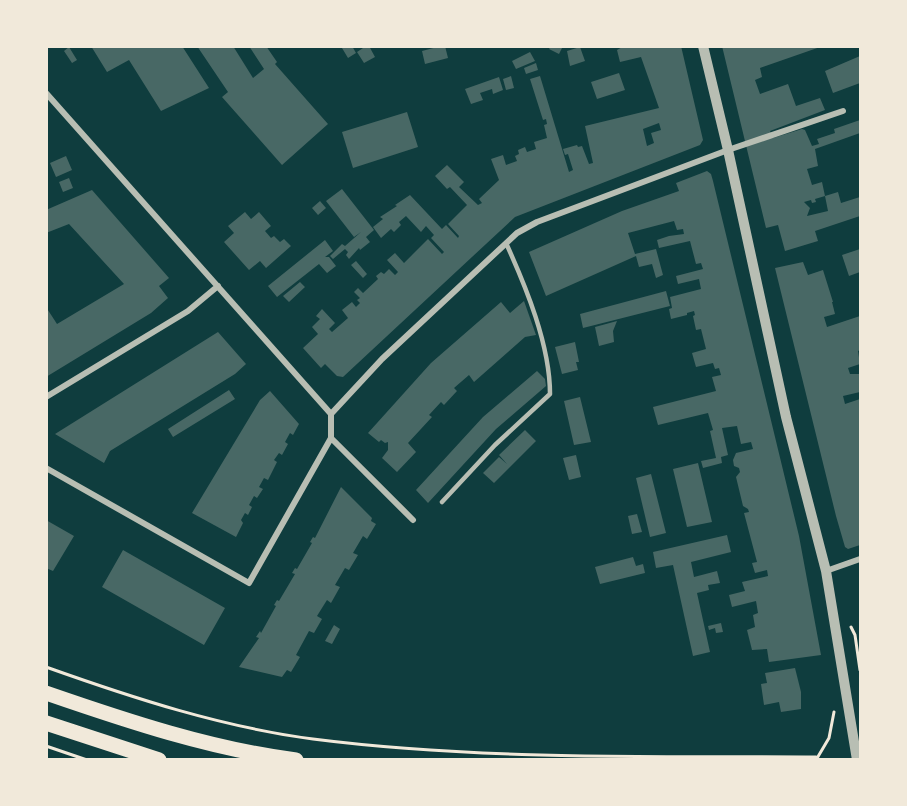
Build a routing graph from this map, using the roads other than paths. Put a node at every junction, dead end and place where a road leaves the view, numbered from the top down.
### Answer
1 (703, 46) edge
2 (46, 93) edge
3 (843, 111) dead end
4 (728, 150) junction
5 (507, 243) junction
6 (218, 286) junction
7 (46, 397) edge
8 (331, 414) junction
9 (331, 438) junction
10 (46, 468) edge
11 (442, 502) dead end
12 (413, 520) dead end
13 (861, 560) edge
14 (826, 571) junction
15 (46, 693) edge
16 (46, 723) edge
17 (159, 759) edge
18 (296, 759) edge
19 (857, 759) edge

1 - 4 street
2 - 6 street
3 - 4 street
4 - 5 street
4 - 14 street
5 - 8 street
5 - 11 lane
6 - 7 street
6 - 8 street
8 - 9 street
9 - 10 street
9 - 12 street
13 - 14 street
14 - 19 street
15 - 18 main road
16 - 17 main road

